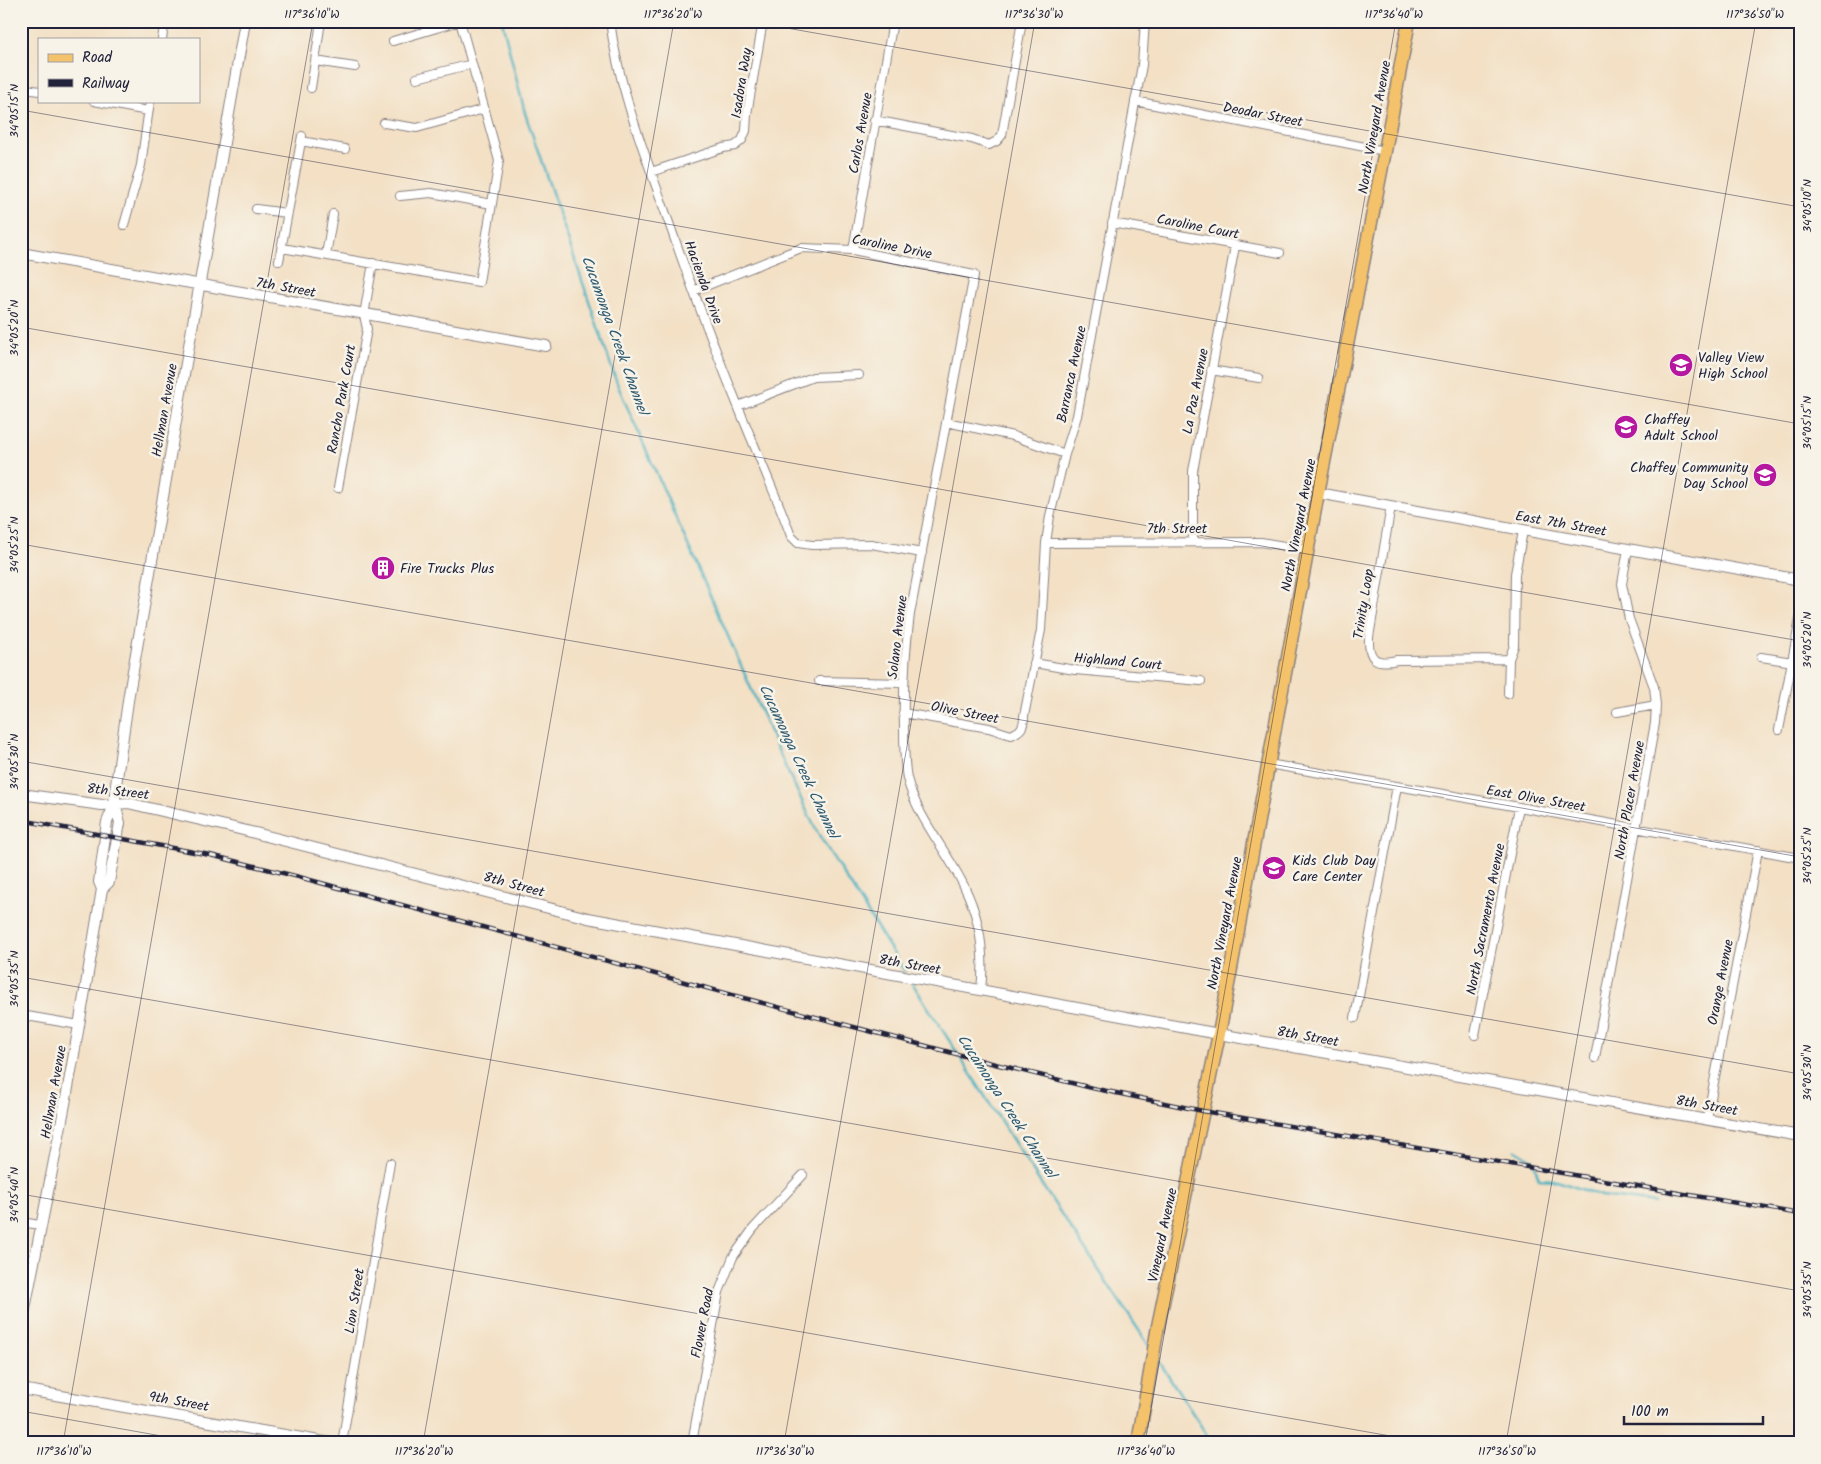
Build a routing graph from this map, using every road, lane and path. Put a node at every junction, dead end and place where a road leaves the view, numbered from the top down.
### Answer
1 (165, 21) edge
2 (245, 21) edge
3 (321, 21) edge
4 (460, 21) edge
5 (610, 21) edge
6 (763, 21) edge
7 (892, 21) edge
8 (1022, 21) edge
9 (1144, 21) edge
10 (1408, 21) edge
11 (162, 38) edge
12 (393, 41) dead end
13 (315, 60) junction
14 (472, 64) junction
15 (355, 67) dead end
16 (417, 78) dead end
17 (21, 88) edge
18 (311, 88) dead end
19 (38, 91) edge
20 (1135, 101) junction
21 (99, 102) edge
22 (150, 102) edge
23 (484, 109) junction
24 (148, 111) junction
25 (874, 120) junction
26 (384, 123) dead end
27 (345, 149) dead end
28 (1385, 151) junction
29 (651, 172) junction
30 (400, 196) dead end
31 (492, 204) junction
32 (256, 209) dead end
33 (287, 213) junction
34 (333, 214) dead end
35 (1112, 223) junction
36 (124, 225) dead end
37 (1235, 246) junction
38 (282, 248) junction
39 (852, 250) junction
40 (21, 253) edge
41 (1280, 253) dead end
42 (326, 255) junction
43 (279, 261) dead end
44 (373, 263) junction
45 (974, 275) joint
46 (199, 285) junction
47 (693, 291) junction
48 (364, 315) junction
49 (546, 346) dead end
50 (1211, 370) junction
51 (859, 375) dead end
52 (1260, 378) dead end
53 (738, 406) junction
54 (946, 422) junction
55 (1065, 454) junction
56 (338, 488) dead end
57 (1318, 494) junction
58 (1391, 506) junction
59 (1523, 531) junction
60 (1193, 542) junction
61 (1046, 543) junction
62 (1628, 549) junction
63 (1308, 550) junction
64 (922, 553) junction
65 (1800, 580) edge
66 (1800, 619) edge
67 (1761, 657) dead end
68 (1509, 659) junction
69 (1793, 662) junction
70 (1034, 663) junction
71 (1201, 681) dead end
72 (819, 682) dead end
73 (904, 683) junction
74 (1508, 694) dead end
75 (1656, 705) junction
76 (1617, 712) dead end
77 (903, 713) junction
78 (1779, 730) dead end
79 (1020, 731) joint
80 (1268, 764) junction
81 (1398, 786) junction
82 (21, 794) edge
83 (115, 803) junction
84 (1518, 807) junction
85 (1637, 829) junction
86 (1758, 850) junction
87 (1800, 858) edge
88 (981, 990) junction
89 (21, 1015) edge
90 (1355, 1018) dead end
91 (79, 1025) junction
92 (1218, 1034) junction
93 (1475, 1036) dead end
94 (1595, 1058) dead end
95 (1707, 1119) junction
96 (1800, 1136) edge
97 (390, 1162) dead end
98 (803, 1175) dead end
99 (21, 1222) edge
100 (40, 1225) junction
101 (21, 1329) edge
102 (21, 1388) edge
103 (331, 1443) edge
104 (342, 1443) edge
105 (692, 1443) edge
106 (1138, 1443) edge

1 - 11 street
2 - 46 street, Hellman Avenue
3 - 13 street
4 - 12 street
4 - 14 street
5 - 29 street, Hacienda Drive
6 - 29 street, Isadora Way
7 - 25 street, Carlos Avenue
8 - 25 street
9 - 20 street, Barranca Avenue
10 - 28 main road, North Vineyard Avenue
13 - 15 street
13 - 18 street
14 - 16 street
14 - 23 street
17 - 19 street
20 - 28 street, Deodar Street
20 - 35 street, Barranca Avenue
21 - 24 street
22 - 24 street
23 - 26 street
23 - 31 street
24 - 36 street
25 - 39 street, Carlos Avenue
27 - 33 street
28 - 57 main road, North Vineyard Avenue
29 - 47 street, Hacienda Drive
30 - 31 street
31 - 44 street
32 - 33 street
33 - 38 street
34 - 42 street
35 - 37 street, Caroline Court
35 - 55 street, Barranca Avenue
37 - 41 street, Caroline Court
37 - 50 street, La Paz Avenue
38 - 42 street
38 - 43 street
39 - 45 street, Caroline Drive
39 - 47 street, Caroline Drive
40 - 46 street, 7th Street
42 - 44 street
44 - 48 street, Rancho Park Court
45 - 54 street, Solano Avenue
46 - 48 street, 7th Street
46 - 83 street, Hellman Avenue
47 - 53 street, Hacienda Drive
48 - 49 street, 7th Street
48 - 56 street, Rancho Park Court
50 - 52 street
50 - 60 street, La Paz Avenue
51 - 53 street
53 - 64 street, Hacienda Drive
54 - 55 street
54 - 64 street, Solano Avenue
55 - 61 street, Barranca Avenue
57 - 58 street, East 7th Street
57 - 63 main road, North Vineyard Avenue
58 - 59 street, East 7th Street
58 - 68 street, Trinity Loop
59 - 62 street, East 7th Street
59 - 68 street
60 - 61 street, 7th Street
60 - 63 street, 7th Street
61 - 70 street, Barranca Avenue
62 - 65 street, East 7th Street
62 - 75 street, North Placer Avenue
63 - 80 main road, North Vineyard Avenue
64 - 73 street, Solano Avenue
66 - 69 street
67 - 69 street
68 - 74 street
69 - 78 street
70 - 71 street, Highland Court
70 - 79 street, Barranca Avenue
72 - 73 street
73 - 77 street, Solano Avenue
75 - 76 street
75 - 85 street, North Placer Avenue
77 - 79 street, Olive Street
77 - 88 street, Solano Avenue
80 - 81 street, East Olive Street
80 - 92 main road, North Vineyard Avenue
81 - 84 street, East Olive Street
81 - 90 street
82 - 83 street, 8th Street
83 - 88 street, 8th Street
83 - 91 street, Hellman Avenue
84 - 85 street, East Olive Street
84 - 93 street, North Sacramento Avenue
85 - 86 street, East Olive Street
85 - 94 street, North Placer Avenue
86 - 87 street, East Olive Street
86 - 95 street, Orange Avenue
88 - 92 street, 8th Street
89 - 91 street
91 - 100 street, Hellman Avenue
92 - 95 street, 8th Street
92 - 106 main road, Vineyard Avenue
95 - 96 street, 8th Street
97 - 104 street, Lion Street
98 - 105 street, Flower Road
99 - 100 street
100 - 101 street, Hellman Avenue
102 - 103 street, 9th Street

